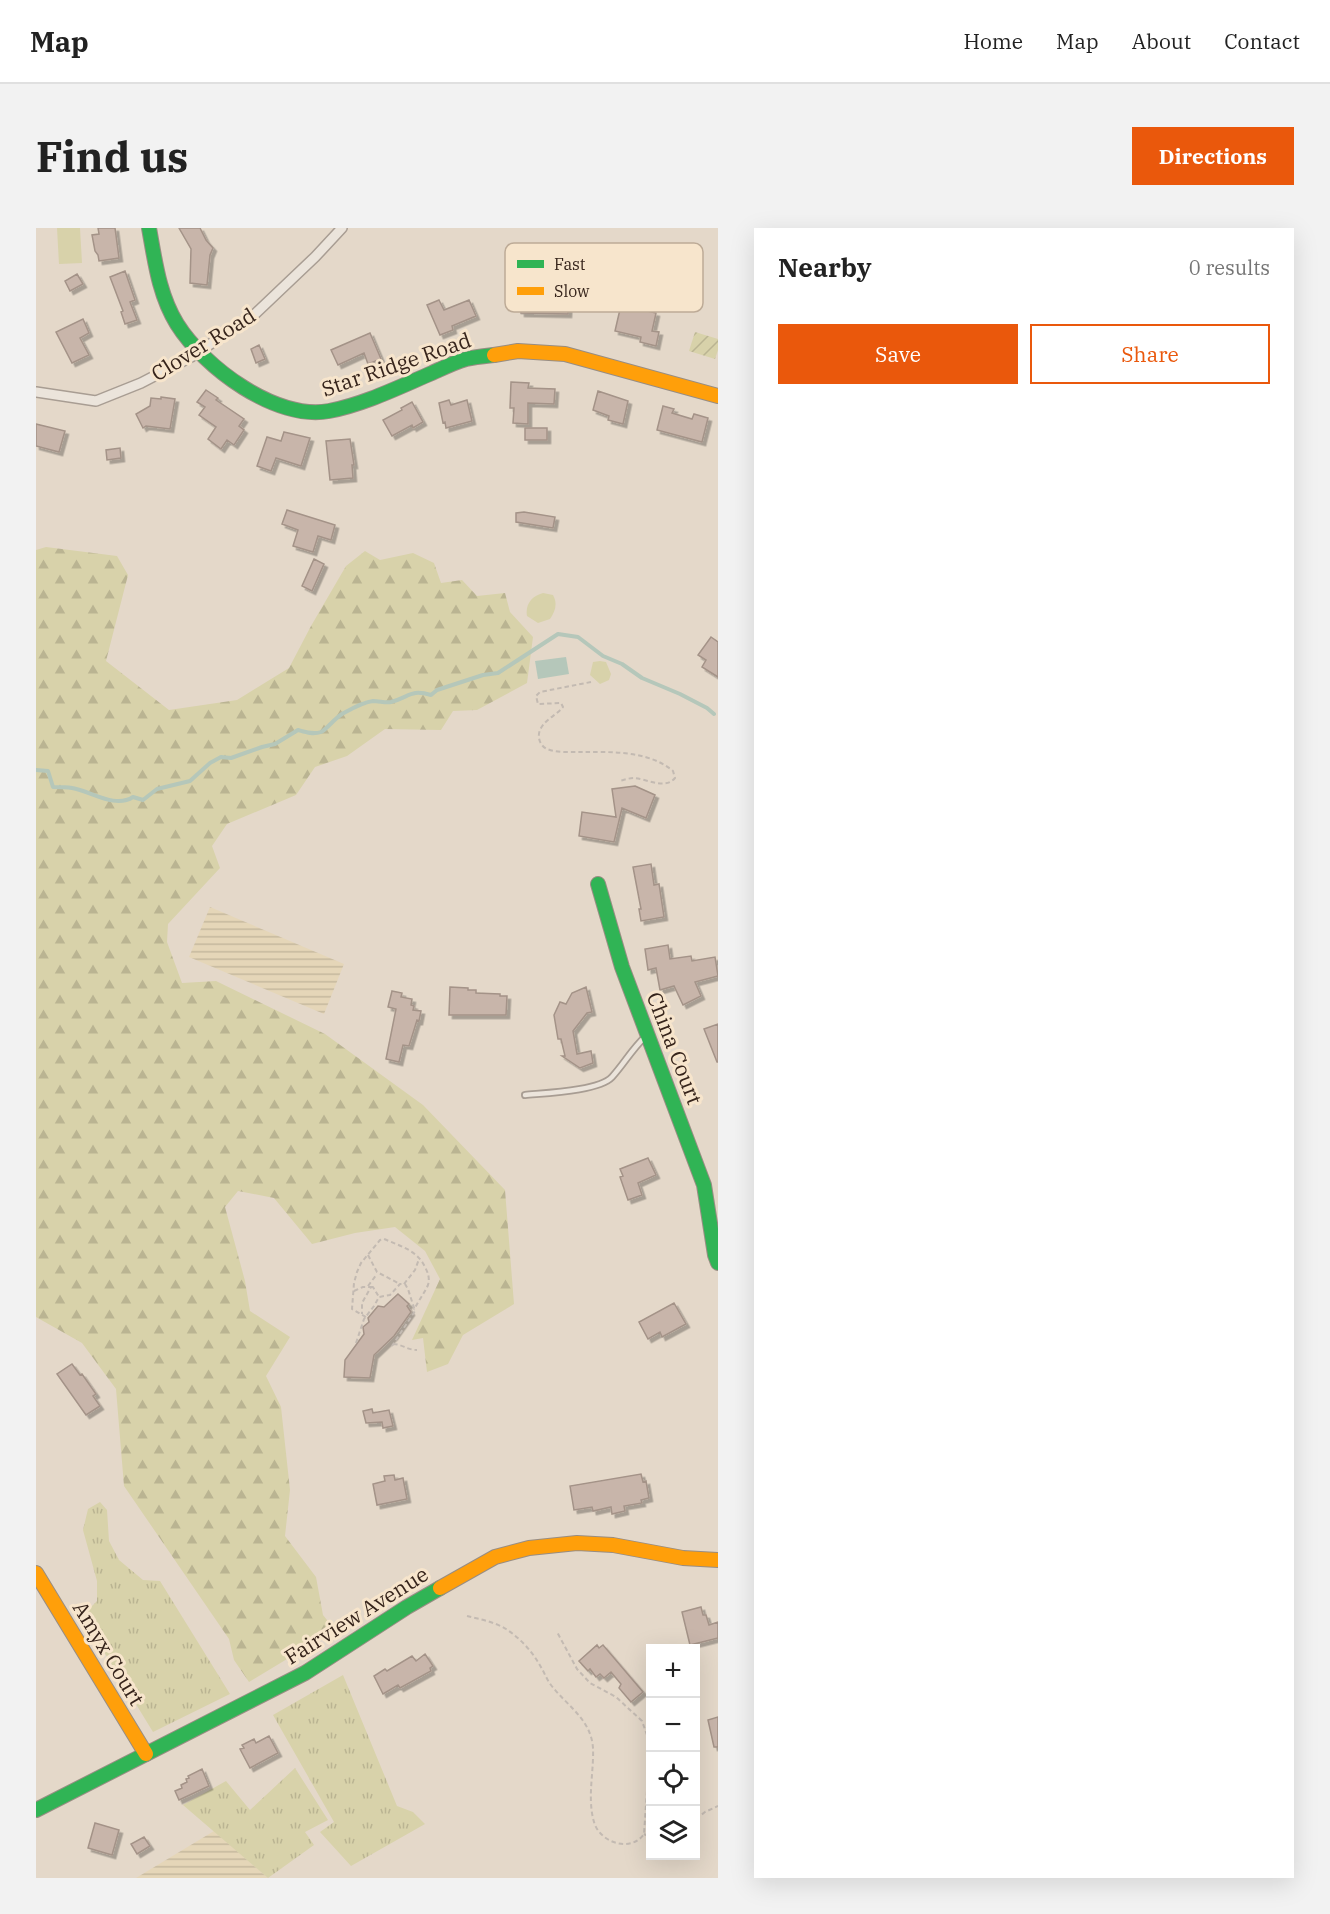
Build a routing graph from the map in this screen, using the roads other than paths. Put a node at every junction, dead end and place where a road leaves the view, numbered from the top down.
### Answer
1 (149, 228) edge
2 (342, 228) edge
3 (199, 351) junction
4 (36, 392) edge
5 (718, 396) edge
6 (598, 884) dead end
7 (647, 1035) junction
8 (525, 1095) dead end
9 (718, 1263) edge
10 (718, 1560) edge
11 (36, 1573) edge
12 (146, 1754) junction
13 (36, 1810) edge

1 - 3 street, Star Ridge Road
2 - 3 street, Clover Road
3 - 4 street, Clover Road
3 - 5 street, Star Ridge Road
6 - 7 street, China Court
7 - 8 lane
7 - 9 street, China Court
10 - 12 street, Fairview Avenue
11 - 12 street, Amyx Court
12 - 13 street, Fairview Avenue

